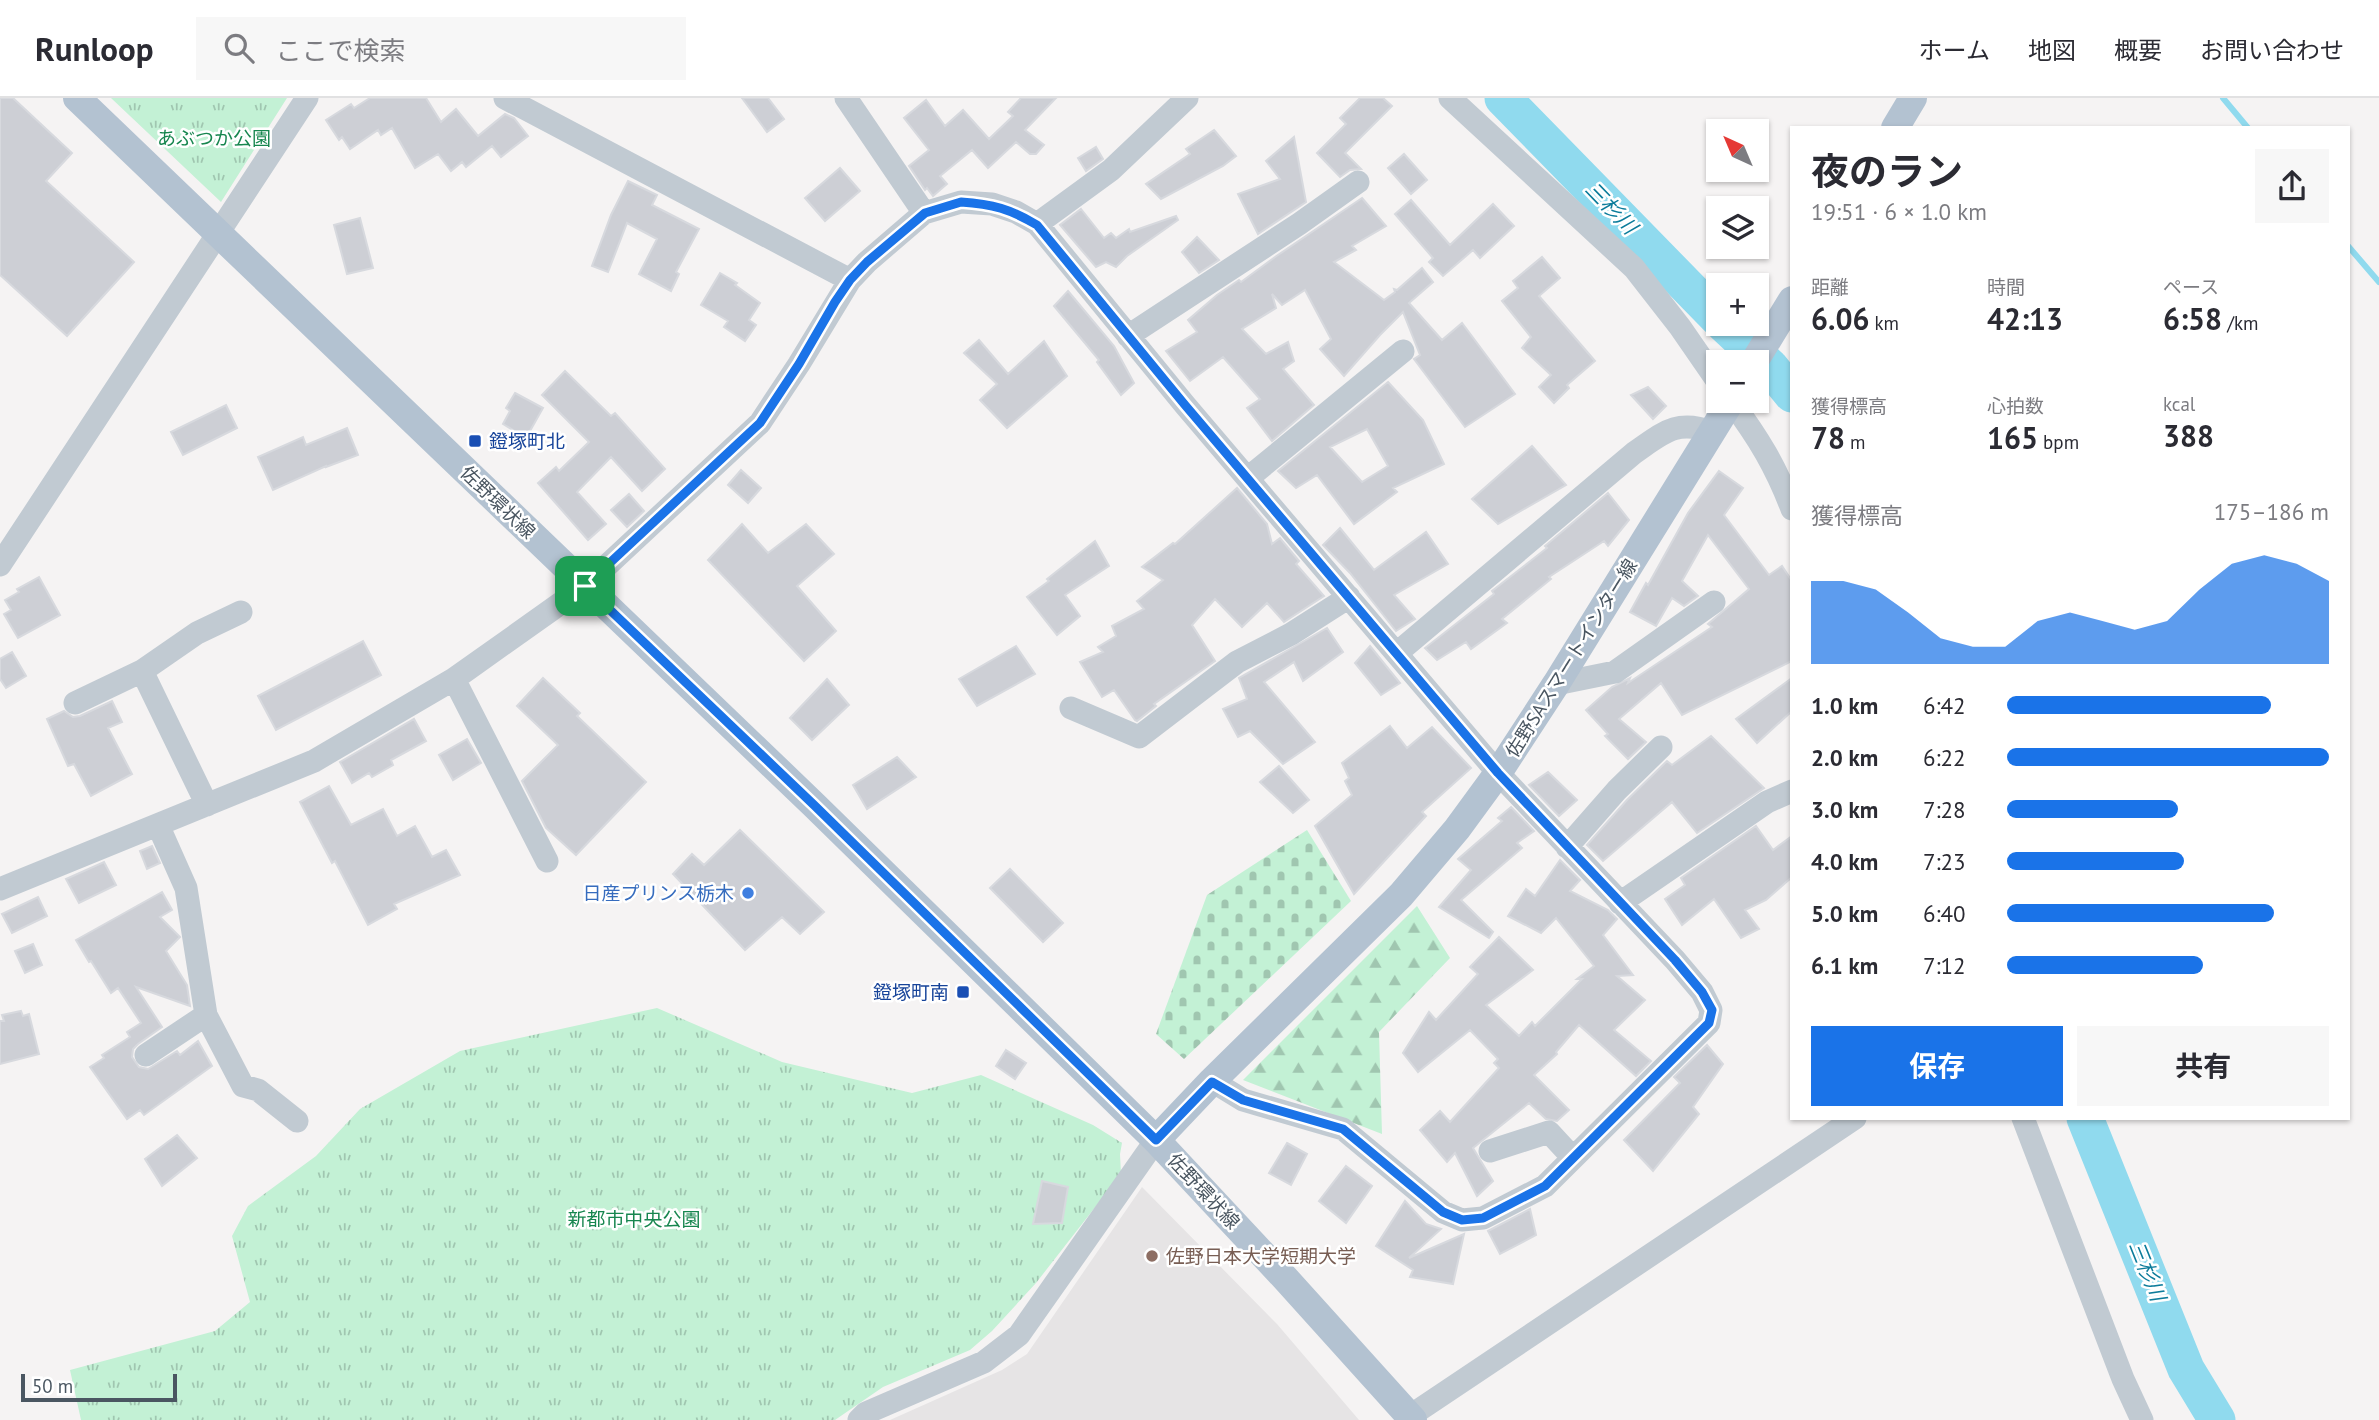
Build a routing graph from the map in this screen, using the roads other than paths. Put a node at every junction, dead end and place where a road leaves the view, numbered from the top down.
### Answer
1 (77, 98) edge
2 (307, 98) edge
3 (505, 98) edge
4 (846, 98) edge
5 (1187, 98) edge
6 (1450, 98) edge
7 (1913, 98) edge
8 (1896, 126) edge
9 (1358, 182) dead end
10 (925, 213) junction
11 (1037, 225) junction
12 (219, 232) junction
13 (850, 280) junction
14 (1790, 303) edge
15 (1128, 336) junction
16 (1761, 350) edge
17 (1403, 351) dead end
18 (1706, 365) edge
19 (1724, 413) edge
20 (1740, 413) edge
21 (1712, 432) junction
22 (1248, 478) junction
23 (1790, 504) edge
24 (0, 565) edge
25 (585, 586) junction
26 (1349, 597) junction
27 (1714, 602) dead end
28 (241, 612) dead end
29 (1397, 653) junction
30 (142, 671) junction
31 (454, 678) junction
32 (1556, 684) junction
33 (75, 703) dead end
34 (1071, 708) dead end
35 (1661, 747) dead end
36 (1498, 773) junction
37 (1790, 792) edge
38 (207, 805) junction
39 (158, 825) junction
40 (1567, 847) junction
41 (547, 861) dead end
42 (0, 889) edge
43 (1620, 903) junction
44 (206, 1015) junction
45 (145, 1055) dead end
46 (1212, 1082) junction
47 (1852, 1120) edge
48 (2023, 1120) edge
49 (297, 1121) dead end
50 (1156, 1140) junction
51 (1490, 1151) dead end
52 (1573, 1158) junction
53 (1411, 1418) edge
54 (859, 1420) edge
55 (2143, 1420) edge

1 - 12 main road, 佐野環状線
2 - 12 street
3 - 13 street
4 - 10 street
5 - 11 street
6 - 18 street
7 - 8 main road
9 - 15 street
10 - 11 street
10 - 13 street
11 - 15 street
12 - 24 street
12 - 25 main road, 佐野環状線
13 - 25 street
14 - 16 main road
15 - 22 street
17 - 22 street
19 - 21 main road, 佐野SAスマートインター線
20 - 23 street
21 - 29 street
21 - 32 main road, 佐野SAスマートインター線
22 - 26 street
25 - 31 street
25 - 50 main road, 佐野環状線
26 - 29 street
26 - 34 street
27 - 32 street
28 - 30 street
29 - 36 street
30 - 33 street
30 - 38 street
31 - 38 street
31 - 41 street
32 - 36 main road, 佐野SAスマートインター線
35 - 40 street
36 - 40 street
36 - 46 main road, 佐野SAスマートインター線
37 - 43 street
38 - 39 street
39 - 42 street
39 - 44 street
40 - 43 street
43 - 52 street
44 - 45 street
44 - 49 street
46 - 50 main road, 佐野SAスマートインター線
46 - 52 street
47 - 53 street
48 - 55 street
50 - 53 main road, 佐野環状線
50 - 54 street
51 - 52 street

